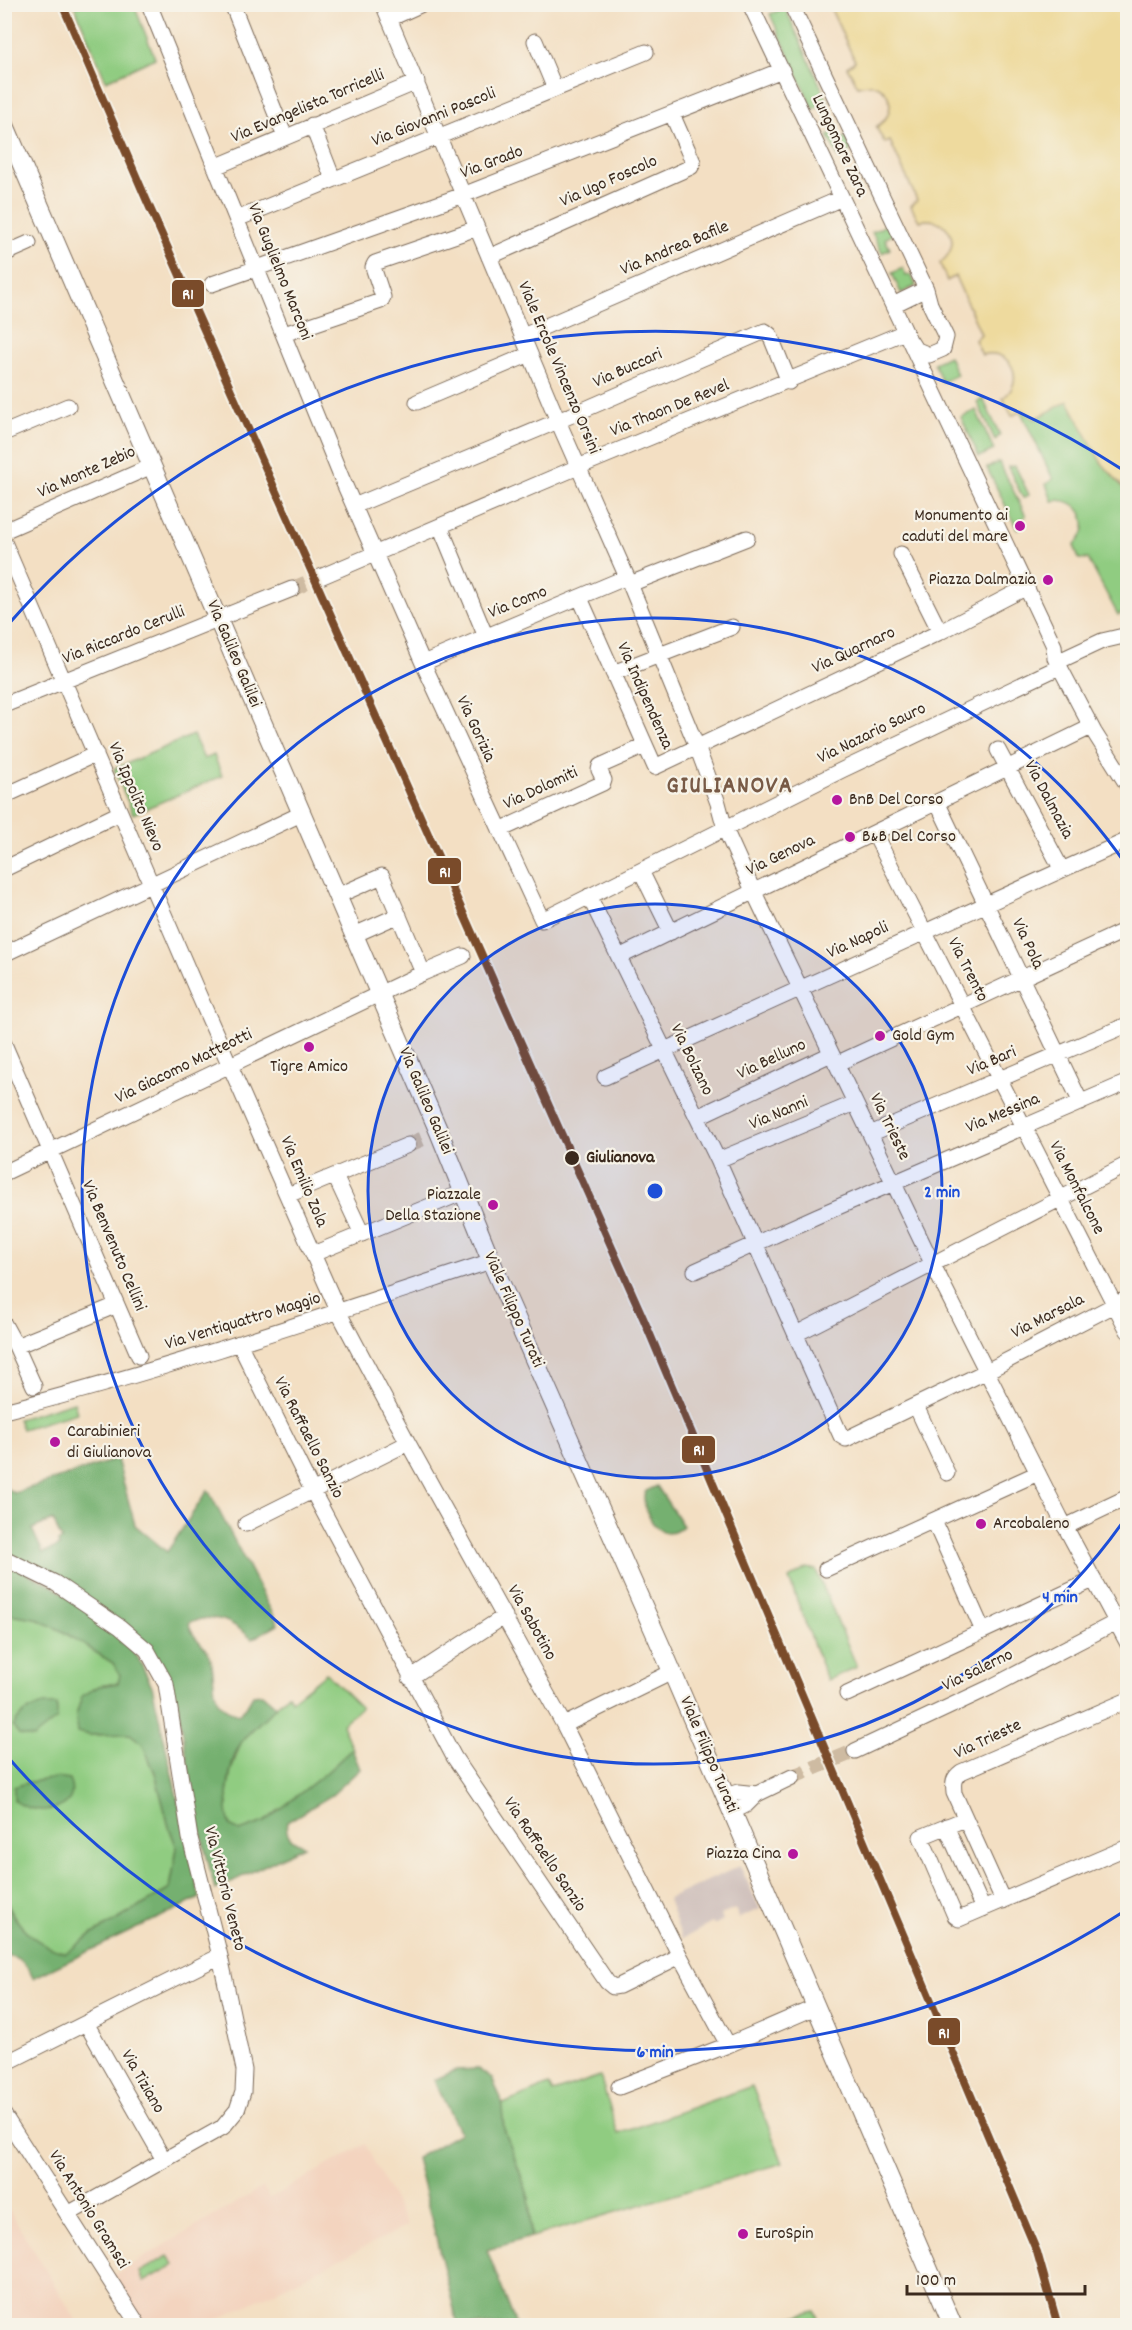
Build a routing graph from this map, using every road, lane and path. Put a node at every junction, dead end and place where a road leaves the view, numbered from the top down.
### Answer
1 (232, 4) edge
2 (422, 4) edge
3 (750, 4) edge
4 (791, 4) edge
5 (153, 6) edge
6 (386, 12) edge
7 (535, 41) dead end
8 (646, 52) dead end
9 (782, 70) junction
10 (417, 82) junction
11 (555, 89) junction
12 (672, 114) junction
13 (4, 123) edge
14 (312, 126) junction
15 (285, 137) junction
16 (440, 137) junction
17 (215, 167) junction
18 (333, 179) junction
19 (463, 195) junction
20 (842, 198) junction
21 (237, 219) junction
22 (477, 228) junction
23 (40, 239) junction
24 (4, 254) edge
25 (489, 257) junction
26 (257, 268) junction
27 (212, 284) dead end
28 (926, 289) junction
29 (893, 305) junction
30 (284, 334) junction
31 (907, 335) junction
32 (523, 336) junction
33 (530, 354) junction
34 (929, 354) junction
35 (928, 380) junction
36 (789, 382) junction
37 (417, 402) dead end
38 (68, 406) dead end
39 (558, 421) junction
40 (4, 433) edge
41 (152, 466) junction
42 (578, 467) junction
43 (354, 506) junction
44 (440, 526) junction
45 (4, 531) edge
46 (747, 538) dead end
47 (4, 543) edge
48 (374, 554) junction
49 (902, 554) dead end
50 (318, 578) tunnel mouth
51 (628, 580) junction
52 (1027, 587) junction
53 (292, 589) tunnel mouth
54 (580, 598) junction
55 (218, 619) junction
56 (732, 627) dead end
57 (940, 632) junction
58 (1128, 635) edge
59 (486, 637) junction
60 (659, 654) junction
61 (423, 663) junction
62 (1058, 664) junction
63 (613, 673) junction
64 (65, 681) junction
65 (4, 705) edge
66 (1091, 727) junction
67 (645, 746) junction
68 (697, 747) junction
69 (998, 750) dead end
70 (96, 754) junction
71 (1008, 767) junction
72 (1128, 786) edge
73 (4, 796) edge
74 (937, 802) junction
75 (120, 813) junction
76 (301, 814) junction
77 (724, 823) junction
78 (500, 830) junction
79 (874, 833) junction
80 (1128, 840) edge
81 (4, 869) edge
82 (1062, 870) junction
83 (641, 871) junction
84 (152, 884) junction
85 (753, 891) junction
86 (337, 896) junction
87 (589, 896) junction
88 (987, 904) junction
89 (399, 915) junction
90 (542, 920) joint
91 (1128, 928) edge
92 (671, 932) junction
93 (926, 932) junction
94 (354, 935) junction
95 (4, 954) edge
96 (462, 956) dead end
97 (619, 957) junction
98 (423, 973) junction
99 (1022, 978) junction
100 (799, 990) junction
101 (379, 995) junction
102 (963, 1006) junction
103 (1127, 1025) edge
104 (4, 1044) edge
105 (664, 1050) junction
106 (1059, 1055) junction
107 (834, 1059) junction
108 (231, 1066) junction
109 (605, 1077) dead end
110 (1000, 1080) junction
111 (1128, 1082) edge
112 (855, 1103) junction
113 (1080, 1103) junction
114 (697, 1117) junction
115 (1023, 1127) junction
116 (870, 1134) junction
117 (408, 1145) tunnel mouth
118 (51, 1152) junction
119 (718, 1160) junction
120 (1128, 1164) edge
121 (4, 1173) edge
122 (335, 1176) junction
123 (894, 1183) junction
124 (463, 1189) junction
125 (288, 1196) junction
126 (1059, 1199) junction
127 (362, 1234) junction
128 (755, 1244) junction
129 (313, 1254) junction
130 (491, 1261) junction
131 (933, 1265) junction
132 (695, 1271) dead end
133 (1121, 1302) edge
134 (117, 1305) junction
135 (339, 1313) junction
136 (4, 1324) edge
137 (1128, 1331) edge
138 (796, 1334) junction
139 (239, 1342) junction
140 (16, 1346) junction
141 (139, 1356) dead end
142 (987, 1371) junction
143 (34, 1386) dead end
144 (916, 1406) junction
145 (4, 1412) edge
146 (846, 1439) joint
147 (408, 1443) junction
148 (947, 1473) dead end
149 (1038, 1473) junction
150 (312, 1490) junction
151 (1128, 1497) edge
152 (934, 1521) junction
153 (246, 1524) dead end
154 (1065, 1527) junction
155 (4, 1558) edge
156 (826, 1569) dead end
157 (1093, 1580) junction
158 (505, 1616) junction
159 (1122, 1619) edge
160 (983, 1631) junction
161 (1128, 1644) edge
162 (672, 1672) junction
163 (410, 1678) junction
164 (847, 1694) dead end
165 (1128, 1700) edge
166 (564, 1725) junction
167 (855, 1751) tunnel mouth
168 (792, 1777) tunnel mouth
169 (729, 1804) junction
170 (965, 1819) junction
171 (946, 1826) junction
172 (1128, 1847) edge
173 (1003, 1901) junction
174 (983, 1909) junction
175 (220, 1956) junction
176 (680, 1956) junction
177 (816, 2007) junction
178 (86, 2023) junction
179 (728, 2045) junction
180 (4, 2064) edge
181 (619, 2087) dead end
182 (4, 2115) edge
183 (164, 2160) junction
184 (68, 2214) junction
185 (139, 2325) edge
186 (949, 2325) edge

1 - 15 street
2 - 6 street
3 - 9 street, Lungomare Zara
4 - 28 street, Lungomare Zara
5 - 17 street, Via Guglielmo Marconi
6 - 10 street, Viale Ercole Vincenzo Orsini
7 - 11 street
8 - 11 street, Via Giovanni Pascoli
9 - 12 street, Via Grado
9 - 20 street, Lungomare Zara
10 - 14 street, Via Evangelista Torricelli
10 - 16 street, Viale Ercole Vincenzo Orsini
11 - 16 street, Via Giovanni Pascoli
12 - 19 street, Via Grado
12 - 25 street, Via Ugo Foscolo
13 - 23 main road, Via Galileo Galilei
14 - 15 street, Via Evangelista Torricelli
14 - 18 street
15 - 17 street, Via Evangelista Torricelli
16 - 18 street, Via Giovanni Pascoli
16 - 19 street, Viale Ercole Vincenzo Orsini
17 - 21 street, Via Guglielmo Marconi
18 - 21 street, Via Giovanni Pascoli
19 - 22 street, Viale Ercole Vincenzo Orsini
19 - 26 street, Via Grado
20 - 29 street, Lungomare Zara
20 - 32 street, Via Andrea Bafile
21 - 26 street, Via Guglielmo Marconi
22 - 25 street, Viale Ercole Vincenzo Orsini
22 - 30 street
23 - 24 street
23 - 41 main road, Via Galileo Galilei
25 - 32 street, Viale Ercole Vincenzo Orsini
26 - 27 street, Via Grado
26 - 30 street, Via Guglielmo Marconi
28 - 29 street
28 - 34 street, Lungomare Zara
29 - 31 street, Lungomare Zara
30 - 43 street, Via Guglielmo Marconi
31 - 34 street, Lungomare Zara
31 - 35 street, Lungomare Zara
31 - 36 street, Via Thaon De Revel
32 - 33 street, Viale Ercole Vincenzo Orsini
33 - 37 street
33 - 39 street, Viale Ercole Vincenzo Orsini
34 - 35 street, Lungomare Zara
35 - 52 street, Lungomare Zara
36 - 39 street, Via Buccari
36 - 42 street, Via Thaon De Revel
38 - 40 street
39 - 42 street, Viale Ercole Vincenzo Orsini
39 - 43 street, Via Buccari
41 - 45 street, Via Monte Zebio
41 - 55 main road, Via Galileo Galilei
42 - 44 street, Via Thaon De Revel
42 - 51 street, Viale Ercole Vincenzo Orsini
43 - 48 street, Via Guglielmo Marconi
44 - 48 street, Via Thaon De Revel
44 - 59 street
46 - 51 street, Via Como
47 - 64 street, Via Ippolito Nievo
48 - 50 street, Via Thaon De Revel
48 - 61 street, Via Gorizia
49 - 57 street
51 - 54 street, Via Como
51 - 60 street, Viale Ercole Vincenzo Orsini
52 - 57 street, Via Quarnaro
52 - 62 street, Lungomare Zara
53 - 55 street, Via Riccardo Cerulli
54 - 59 street, Via Como
54 - 63 street, Via Indipendenza
55 - 64 street, Via Riccardo Cerulli
55 - 76 main road, Via Galileo Galilei
56 - 60 street
57 - 68 street, Via Quarnaro
58 - 62 street
59 - 61 street, Via Como
60 - 63 street
60 - 68 street, Viale Ercole Vincenzo Orsini
61 - 78 street, Via Gorizia
62 - 66 street, Lungomare Zara
62 - 77 street, Via Nazario Sauro
63 - 67 street, Via Indipendenza
64 - 65 street, Via Riccardo Cerulli
64 - 70 street, Via Ippolito Nievo
66 - 71 street, Via Genova
66 - 72 street, Lungomare Zara
67 - 68 street, Via Indipendenza
67 - 78 street, Via Dolomiti
68 - 77 street, Viale Ercole Vincenzo Orsini
69 - 71 street, Via Dalmazia
70 - 73 street
70 - 75 street, Via Ippolito Nievo
71 - 74 street, Via Genova
71 - 82 street, Via Dalmazia
74 - 79 street, Via Genova
74 - 88 street, Via Pola
75 - 81 street
75 - 84 street, Via Ippolito Nievo
76 - 84 street
76 - 86 main road, Via Galileo Galilei
77 - 83 street, Via Nazario Sauro
77 - 85 street, Via Trieste
78 - 90 street, Via Gorizia
79 - 85 street, Via Genova
79 - 93 street, Via Trento
80 - 82 street, Via Napoli
82 - 88 street, Via Napoli
83 - 87 street, Via Nazario Sauro
83 - 92 street
84 - 95 street
84 - 108 street, Via Ippolito Nievo
85 - 92 street, Via Genova
85 - 100 street, Via Trieste
86 - 89 street
86 - 94 main road, Via Galileo Galilei
87 - 90 street, Via Nazario Sauro
87 - 97 street, Via Bolzano
88 - 93 street, Via Napoli
88 - 99 street, Via Pola
89 - 94 street
89 - 98 street
91 - 99 street, Via Belluno
92 - 97 street, Via Genova
93 - 100 street, Via Napoli
93 - 102 street, Via Trento
94 - 101 main road, Via Galileo Galilei
96 - 98 street
97 - 105 street, Via Bolzano
98 - 101 street
99 - 102 street, Via Belluno
99 - 106 street, Via Pola
100 - 105 street, Via Napoli
100 - 107 street, Via Trieste
101 - 108 street, Via Giacomo Matteotti
101 - 124 main road, Via Galileo Galilei
102 - 107 street, Via Belluno
102 - 110 street, Via Trento
103 - 106 street, Via Bari
104 - 118 street, Via Benvenuto Cellini
105 - 109 street, Via Napoli
105 - 114 street, Via Bolzano
106 - 110 street, Via Bari
106 - 113 street, Via Pola
107 - 112 street, Via Trieste
107 - 114 street, Via Belluno
108 - 118 street, Via Giacomo Matteotti
108 - 125 street, Via Emilio Zola
110 - 115 street, Via Trento
110 - 116 street, Via Bari
111 - 113 street, Via Messina
112 - 116 street, Via Trieste
112 - 119 street, Via Nanni
113 - 115 street, Via Messina
114 - 119 street, Via Bolzano
115 - 123 street, Via Messina
115 - 126 street, Via Monfalcone
116 - 123 street, Via Trieste
117 - 122 street
118 - 121 street, Via Giacomo Matteotti
118 - 134 street, Via Benvenuto Cellini
119 - 128 street, Via Bolzano
120 - 126 street
122 - 125 street
122 - 127 street
123 - 128 street
123 - 131 street, Via Trieste
124 - 127 street
124 - 130 main road, Viale Filippo Turati
125 - 129 street, Via Emilio Zola
126 - 131 street
126 - 133 street, Via Monfalcone
127 - 129 street
128 - 132 street
128 - 138 street, Via Bolzano
129 - 135 street, Via Emilio Zola
130 - 135 street, Via Ventiquattro Maggio
130 - 162 main road, Viale Filippo Turati
131 - 138 street
131 - 142 street, Via Trieste
133 - 137 street, Via Monfalcone
133 - 142 street, Via Marsala
134 - 140 street
134 - 141 street, Via Benvenuto Cellini
135 - 139 street, Via Ventiquattro Maggio
135 - 147 street, Via Sabotino
136 - 140 street
138 - 146 street, Via Bolzano
139 - 145 street, Via Ventiquattro Maggio
139 - 150 street, Via Raffaello Sanzio
140 - 143 street
142 - 144 street, Via Marsala
142 - 149 street, Via Trieste
144 - 146 street, Via Marsala
144 - 148 street
147 - 150 street
147 - 158 street, Via Sabotino
149 - 152 street
149 - 154 street, Via Trieste
150 - 153 street
150 - 163 street, Via Raffaello Sanzio
151 - 154 street
152 - 156 street
152 - 160 street
154 - 157 street, Via Trieste
155 - 175 street, Via Vittorio Veneto
157 - 159 street, Via Trieste
157 - 160 street
158 - 163 street
158 - 166 street, Via Sabotino
159 - 161 street, Via Trieste
159 - 167 street, Via Salerno
160 - 164 street
162 - 166 street
162 - 169 main road, Viale Filippo Turati
163 - 176 street, Via Raffaello Sanzio
165 - 170 street, Via Trieste
166 - 176 street, Via Sabotino
168 - 169 street
169 - 177 main road, Viale Filippo Turati
170 - 171 street
170 - 173 street, Via Trieste
171 - 174 street
171 - 174 street
172 - 173 street
173 - 174 street
175 - 178 street
175 - 183 street, Via Vittorio Veneto
176 - 179 street, Via Sabotino
177 - 179 street
177 - 186 main road, Viale Filippo Turati
178 - 180 street
178 - 183 street, Via Tiziano
179 - 181 street
182 - 184 street, Via Antonio Gramsci
183 - 184 street, Via Vittorio Veneto
184 - 185 street, Via Antonio Gramsci

